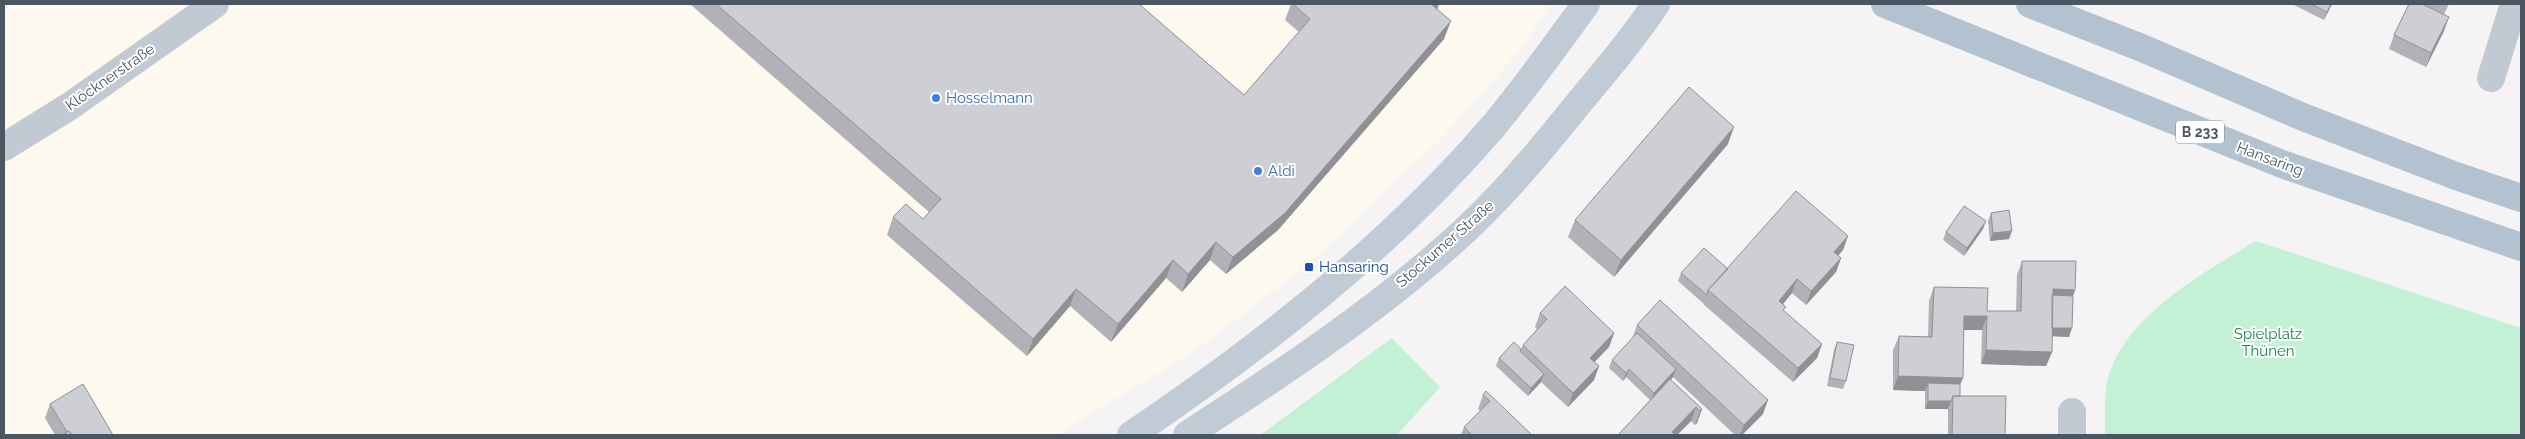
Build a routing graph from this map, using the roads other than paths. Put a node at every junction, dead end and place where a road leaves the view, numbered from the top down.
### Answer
1 (215, 4) edge
2 (1586, 4) edge
3 (1656, 4) edge
4 (1885, 4) edge
5 (2030, 4) edge
6 (2514, 4) edge
7 (2491, 78) dead end
8 (4, 147) edge
9 (2521, 198) edge
10 (2521, 247) edge
11 (1131, 435) edge
12 (1187, 435) edge

1 - 8 street, Klöcknerstraße
2 - 11 main road
3 - 12 main road, Stockumer Straße
4 - 10 main road, Hansaring / B 233
5 - 9 main road
6 - 7 street

